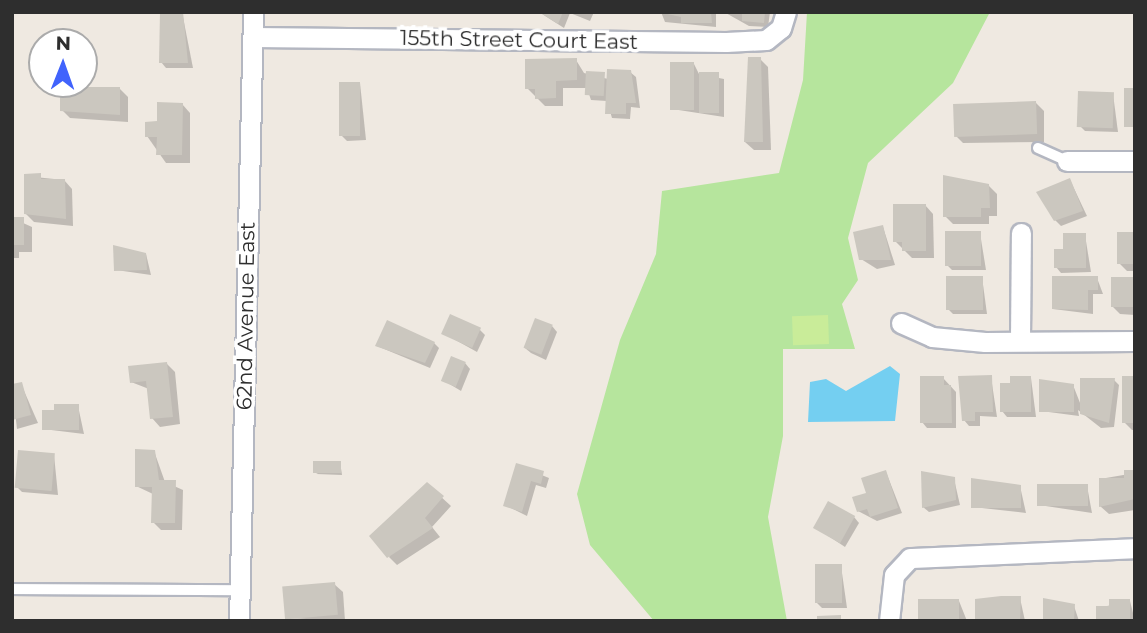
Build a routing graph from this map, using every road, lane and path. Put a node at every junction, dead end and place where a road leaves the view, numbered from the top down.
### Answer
1 (253, 12) edge
2 (784, 20) edge
3 (253, 37) junction
4 (1038, 148) dead end
5 (1067, 161) joint
6 (1135, 161) edge
7 (1021, 233) dead end
8 (901, 323) dead end
9 (1020, 340) junction
10 (1135, 341) edge
11 (1135, 548) edge
12 (12, 589) edge
13 (239, 590) junction
14 (239, 621) edge
15 (889, 621) edge

1 - 3 street, 62nd Avenue East
2 - 3 street, 155th Street Court East
3 - 13 street, 62nd Avenue East
4 - 5 lane
5 - 6 street
7 - 9 street
8 - 9 street
9 - 10 street
11 - 15 street
12 - 13 lane
13 - 14 street, 62nd Avenue East

